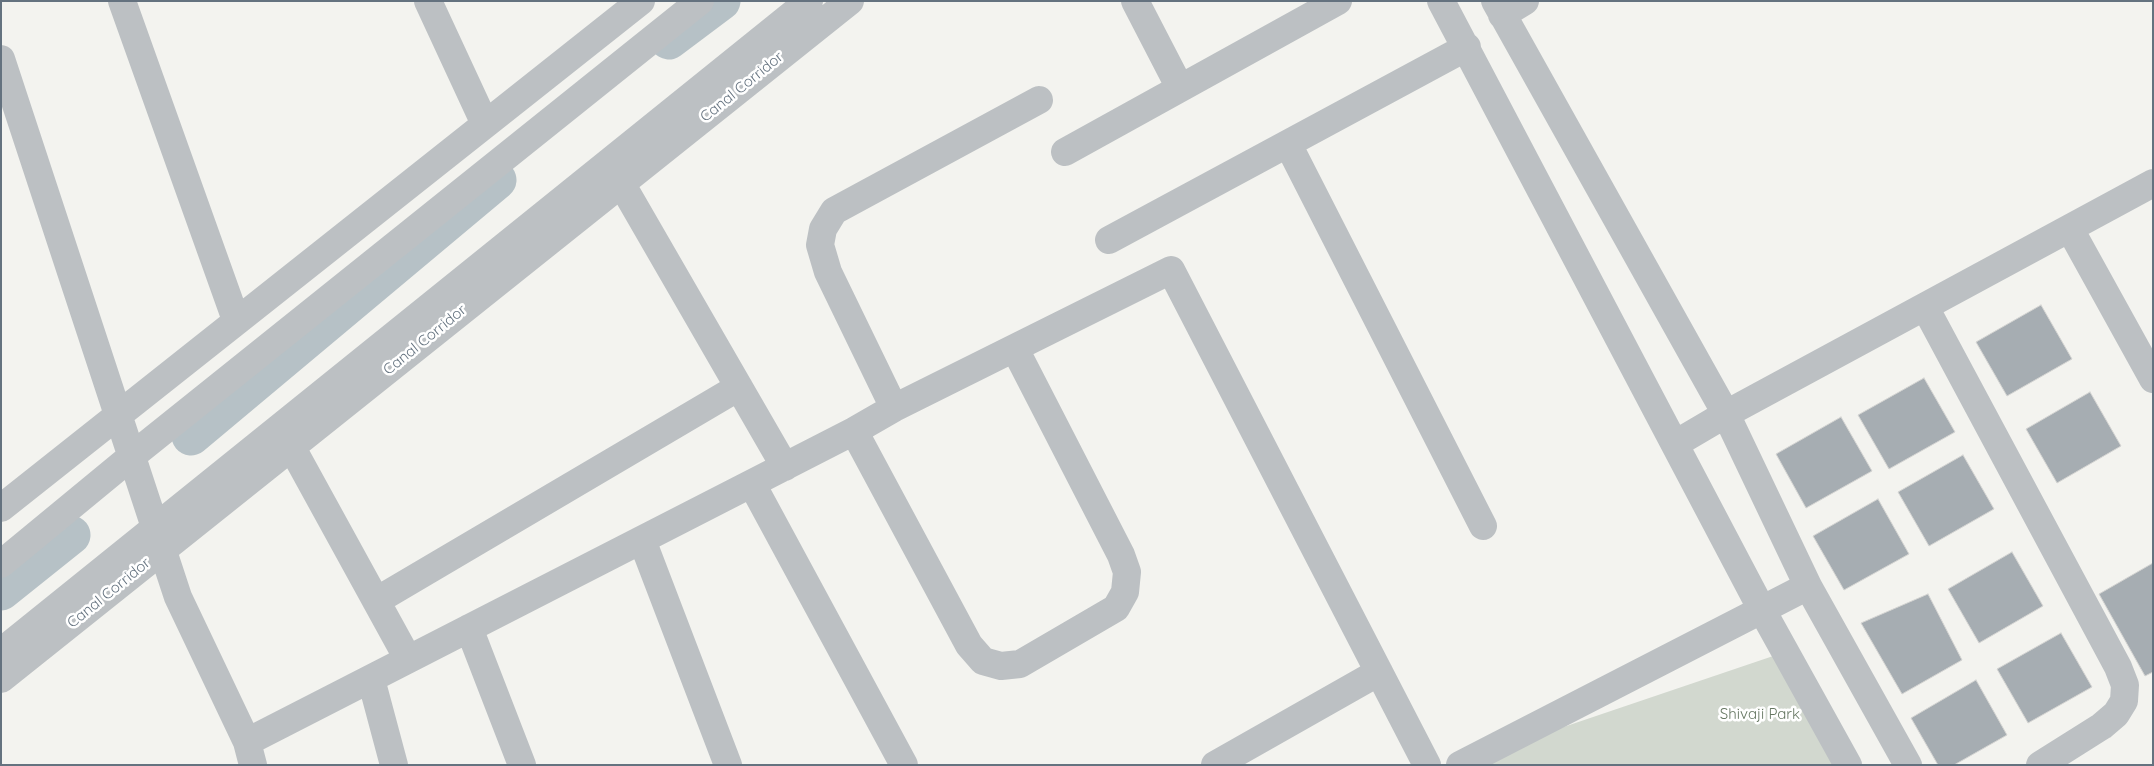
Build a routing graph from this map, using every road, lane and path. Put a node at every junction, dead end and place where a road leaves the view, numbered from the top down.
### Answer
1 (122, 1) edge
2 (428, 1) edge
3 (641, 1) edge
4 (700, 1) edge
5 (809, 1) edge
6 (850, 1) edge
7 (1135, 1) edge
8 (1338, 1) edge
9 (1441, 1) edge
10 (1525, 1) edge
11 (1498, 8) edge
12 (1467, 47) junction
13 (1, 59) edge
14 (1180, 88) junction
15 (6, 93) edge
16 (1039, 100) dead end
17 (485, 124) junction
18 (1288, 144) junction
19 (1065, 152) dead end
20 (621, 183) junction
21 (2153, 183) edge
22 (2070, 229) junction
23 (1109, 240) dead end
24 (1925, 307) junction
25 (236, 320) junction
26 (1015, 349) junction
27 (2153, 379) edge
28 (739, 387) junction
29 (894, 408) junction
30 (118, 414) junction
31 (1726, 414) junction
32 (854, 431) junction
33 (1675, 444) junction
34 (291, 446) junction
35 (132, 456) junction
36 (785, 467) junction
37 (752, 484) junction
38 (1, 508) edge
39 (1483, 526) dead end
40 (159, 538) junction
41 (642, 540) junction
42 (1, 564) edge
43 (1808, 586) junction
44 (376, 601) junction
45 (1762, 610) junction
46 (469, 628) junction
47 (1, 652) edge
48 (408, 660) junction
49 (1379, 672) junction
50 (371, 678) junction
51 (1, 680) edge
52 (250, 753) edge
53 (394, 765) edge
54 (522, 765) edge
55 (728, 765) edge
56 (904, 765) edge
57 (1215, 765) edge
58 (1427, 765) edge
59 (1460, 765) edge
60 (1848, 765) edge
61 (1908, 765) edge
62 (2040, 765) edge

1 - 25 street
2 - 17 street
3 - 17 street
4 - 35 street
5 - 40 street
6 - 20 street, Canal Corridor
7 - 14 street
8 - 14 street
9 - 12 street
10 - 11 street
11 - 31 street
12 - 18 street
12 - 33 street
13 - 15 street
14 - 19 street
15 - 30 street
16 - 29 street
17 - 25 street
18 - 23 street
18 - 39 street
20 - 28 street
20 - 34 street, Canal Corridor
21 - 22 street
22 - 24 street
22 - 27 street
24 - 31 street
24 - 62 street
25 - 30 street
26 - 29 street
26 - 32 street
26 - 49 street
28 - 36 street
28 - 44 street
29 - 32 street
30 - 35 street
30 - 38 street
31 - 33 street
31 - 43 street
32 - 36 street
33 - 45 street
34 - 40 street, Canal Corridor
34 - 44 street
35 - 40 street
35 - 42 street
36 - 37 street
37 - 41 street
37 - 56 street
40 - 47 street
40 - 51 street, Canal Corridor
40 - 52 street
41 - 46 street
41 - 55 street
43 - 45 street
43 - 61 street
44 - 48 street
45 - 59 street
45 - 60 street
46 - 48 street
46 - 54 street
48 - 50 street
49 - 57 street
49 - 58 street
50 - 52 street
50 - 53 street

